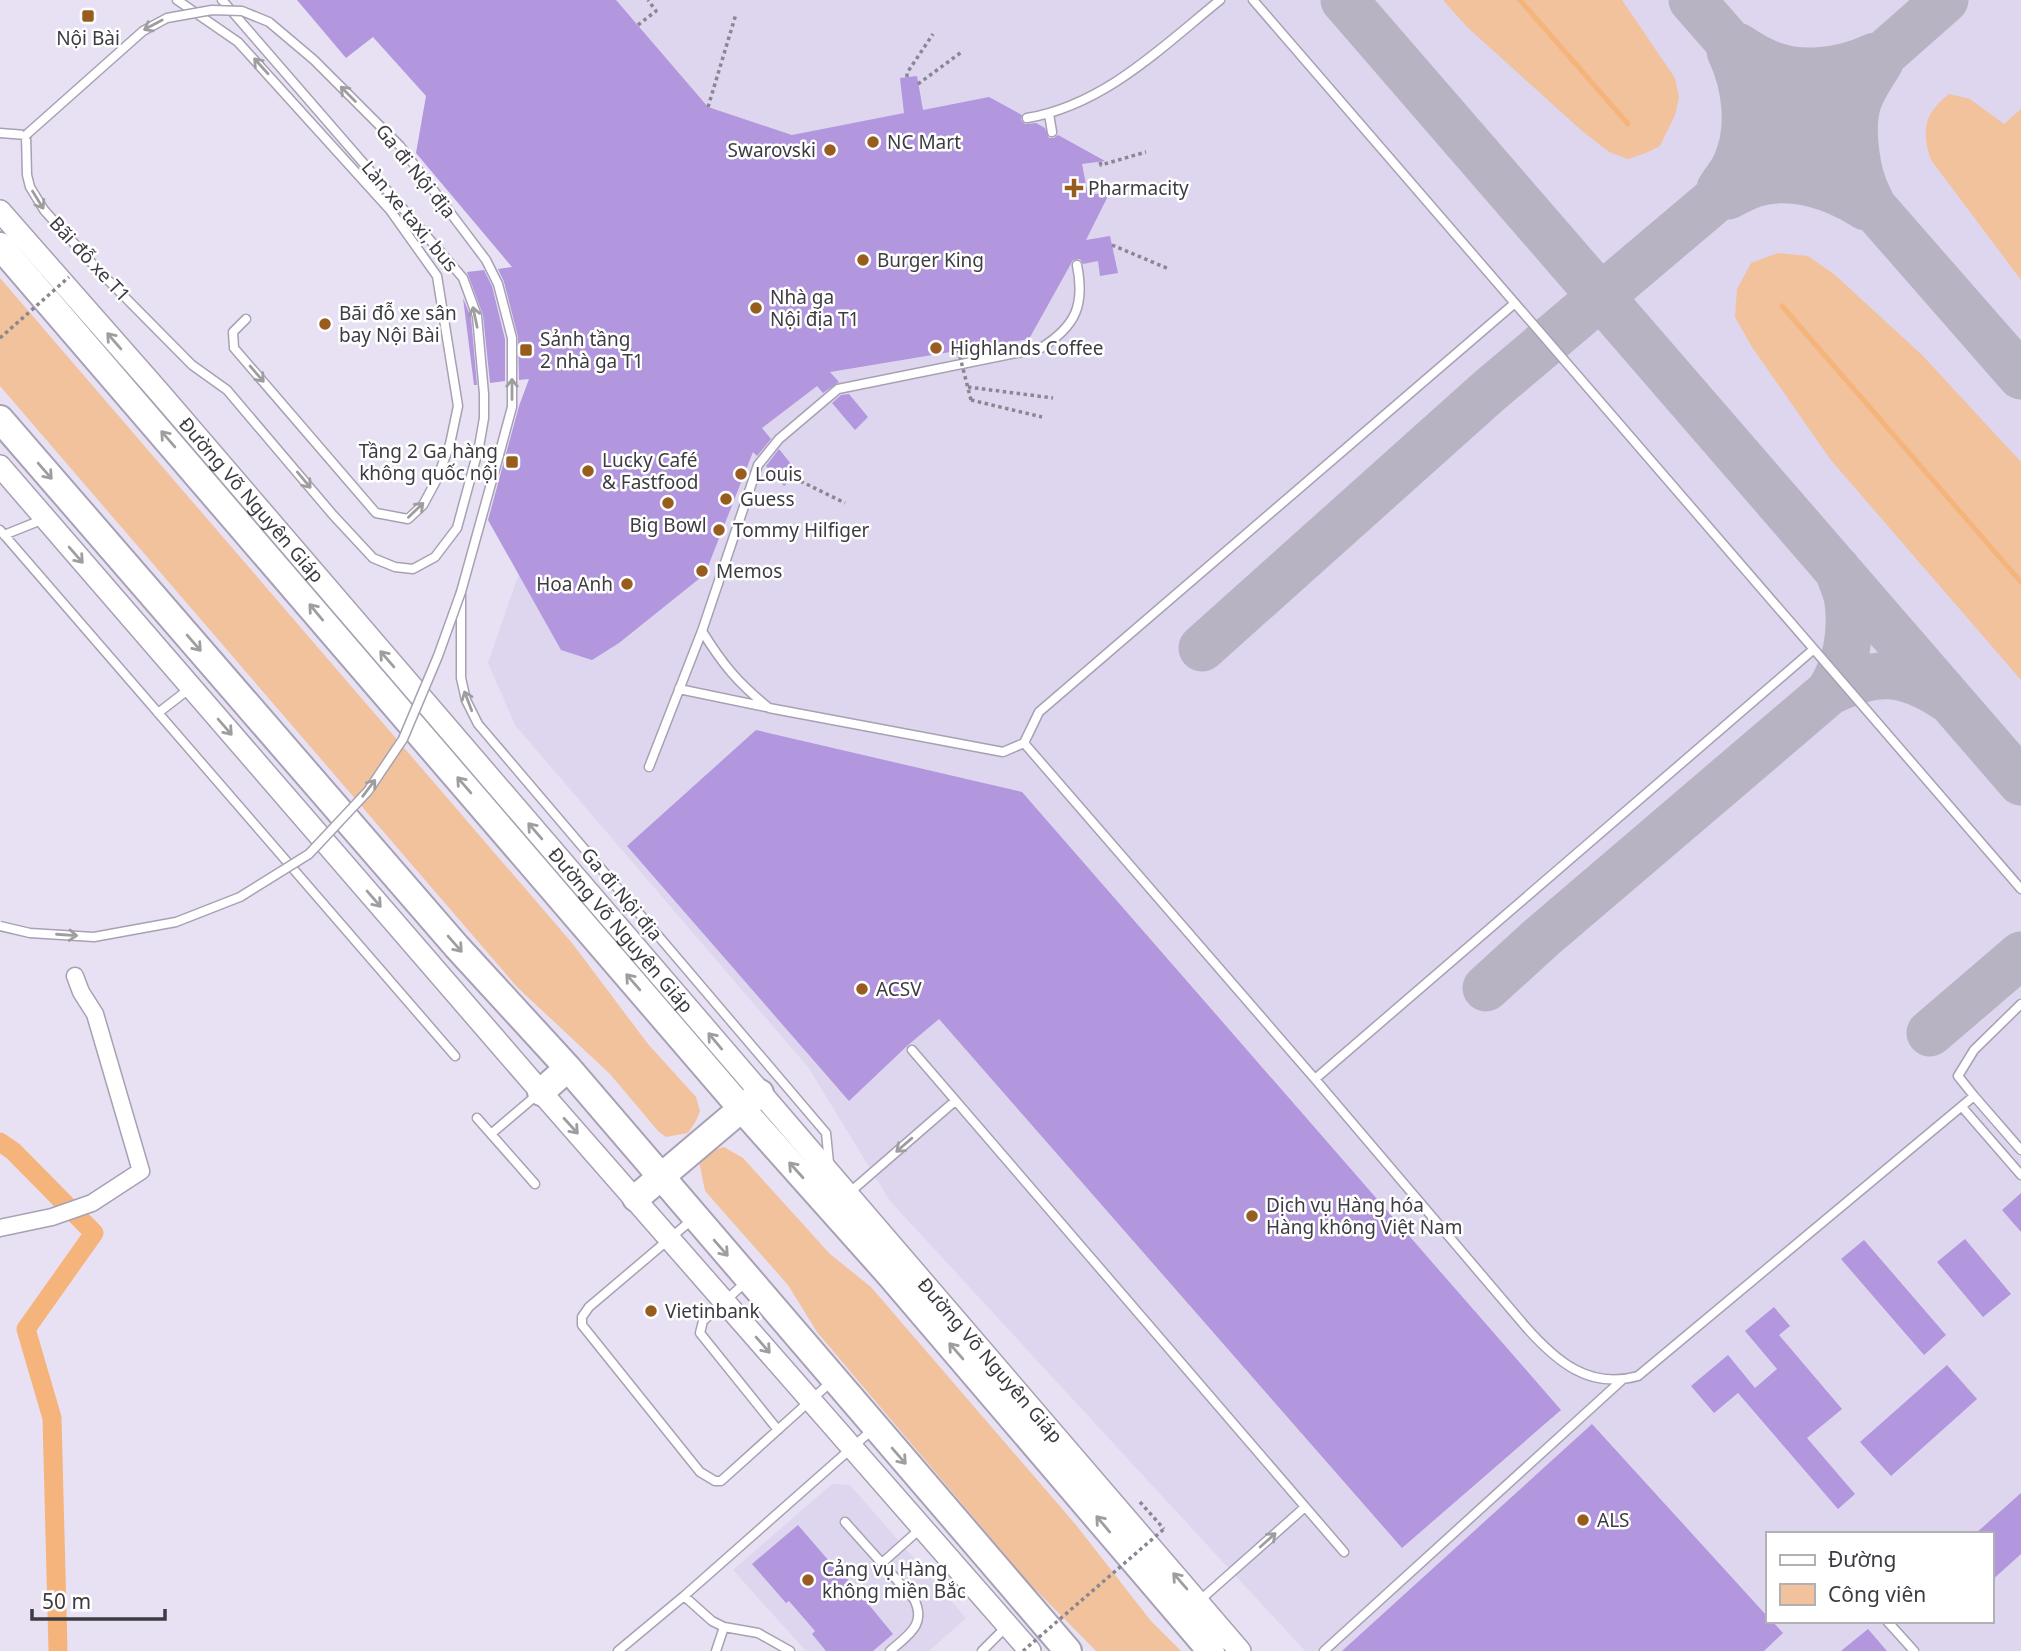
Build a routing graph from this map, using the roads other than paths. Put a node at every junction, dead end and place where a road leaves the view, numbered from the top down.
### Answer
1 (177, 0) edge
2 (1220, 0) edge
3 (1253, 0) edge
4 (227, 2) edge
5 (1049, 114) junction
6 (1027, 118) dead end
7 (1052, 132) dead end
8 (0, 133) edge
9 (26, 135) junction
10 (0, 211) edge
11 (0, 246) edge
12 (1077, 265) dead end
13 (1515, 303) junction
14 (246, 319) dead end
15 (192, 365) joint
16 (0, 419) edge
17 (0, 466) edge
18 (44, 519) junction
19 (2, 533) edge
20 (461, 592) junction
21 (702, 631) junction
22 (1814, 649) junction
23 (191, 687) junction
24 (679, 689) junction
25 (769, 708) junction
26 (158, 713) junction
27 (1024, 743) junction
28 (649, 767) dead end
29 (2021, 889) edge
30 (612, 921) junction
31 (0, 926) edge
32 (610, 955) junction
33 (75, 976) dead end
34 (2021, 1004) edge
35 (912, 1050) dead end
36 (455, 1056) dead end
37 (568, 1068) junction
38 (1315, 1079) junction
39 (541, 1092) junction
40 (1974, 1096) junction
41 (751, 1101) junction
42 (956, 1101) junction
43 (1962, 1107) junction
44 (477, 1118) dead end
45 (491, 1134) junction
46 (2021, 1150) edge
47 (2021, 1175) edge
48 (831, 1176) junction
49 (661, 1177) junction
50 (535, 1184) dead end
51 (636, 1198) junction
52 (839, 1202) junction
53 (695, 1217) junction
54 (874, 1227) junction
55 (0, 1228) edge
56 (670, 1238) junction
57 (890, 1275) junction
58 (749, 1280) junction
59 (725, 1301) junction
60 (834, 1380) junction
61 (1622, 1380) junction
62 (811, 1400) junction
63 (874, 1427) junction
64 (778, 1430) junction
65 (852, 1447) junction
66 (1305, 1507) junction
67 (845, 1522) dead end
68 (922, 1527) junction
69 (1344, 1552) dead end
70 (882, 1563) junction
71 (684, 1596) junction
72 (1198, 1602) junction
73 (1888, 1623) edge
74 (1008, 1625) junction
75 (724, 1627) junction
76 (618, 1651) edge
77 (716, 1651) edge
78 (790, 1651) edge
79 (890, 1651) edge
80 (982, 1651) edge
81 (1030, 1651) edge
82 (1068, 1651) edge
83 (1211, 1651) edge
84 (1240, 1651) edge
85 (1324, 1651) edge
86 (1914, 1651) edge

14 -> 1 lane
2 - 5 lane
3 - 13 lane
15 -> 4 lane, Làn xe taxi, bus
5 - 6 lane
5 - 7 lane
8 - 9 lane
9 -> 15 lane, Bãi đỗ xe T1
20 -> 9 lane, Ga đi Nội địa, bridge
30 -> 10 main road, Đường Võ Nguyên Giáp
32 -> 11 highway, Đường Võ Nguyên Giáp
12 - 21 lane
13 - 22 lane
13 - 27 lane
16 -> 37 highway
17 - 18 main road
18 - 19 lane
18 -> 23 main road
19 - 26 lane
31 -> 20 lane, Ga đi Nội địa, bridge
48 -> 20 lane, Ga đi Nội địa
21 - 24 lane
21 - 25 lane
22 - 29 lane
22 - 38 lane
23 - 26 lane
23 -> 39 main road
24 - 25 lane
24 - 28 lane
25 - 27 lane
26 - 36 lane
27 - 38 lane
30 - 32 main road
41 -> 30 main road, Đường Võ Nguyên Giáp
41 -> 32 highway, Đường Võ Nguyên Giáp
33 - 55 street
34 - 40 lane
35 - 42 lane
37 - 39 highway
37 - 49 highway
38 - 61 lane
39 - 45 lane
39 -> 51 main road
40 - 43 lane
40 - 46 lane
41 - 48 main road, Đường Võ Nguyên Giáp
41 - 49 highway
52 -> 41 highway, Đường Võ Nguyên Giáp
42 -> 52 lane
42 - 66 lane
43 - 47 lane
43 - 61 lane
44 - 45 lane
45 - 50 lane
48 - 52 main road, Đường Võ Nguyên Giáp
49 - 51 highway
49 - 53 highway
51 - 56 main road
52 - 54 main road, Đường Võ Nguyên Giáp
52 - 57 highway, Đường Võ Nguyên Giáp
53 - 56 lane
53 -> 58 highway
54 - 57 main road
72 -> 54 main road, Đường Võ Nguyên Giáp
56 - 59 main road
56 - 64 lane
83 -> 57 highway, Đường Võ Nguyên Giáp
58 - 59 lane
58 - 60 highway
59 -> 62 main road
59 - 64 lane
60 - 62 lane
60 - 63 highway
61 - 85 lane
62 - 64 lane
62 - 65 main road
63 - 65 lane
63 -> 82 highway
65 - 68 main road
65 - 71 lane
66 - 69 lane
72 -> 66 lane
67 - 70 lane
68 - 70 lane
68 - 74 main road
70 - 79 lane
71 - 75 lane
71 - 76 lane
72 - 84 main road, Đường Võ Nguyên Giáp
73 - 86 lane
74 - 80 lane
74 - 81 main road
75 - 77 lane
75 - 78 lane

